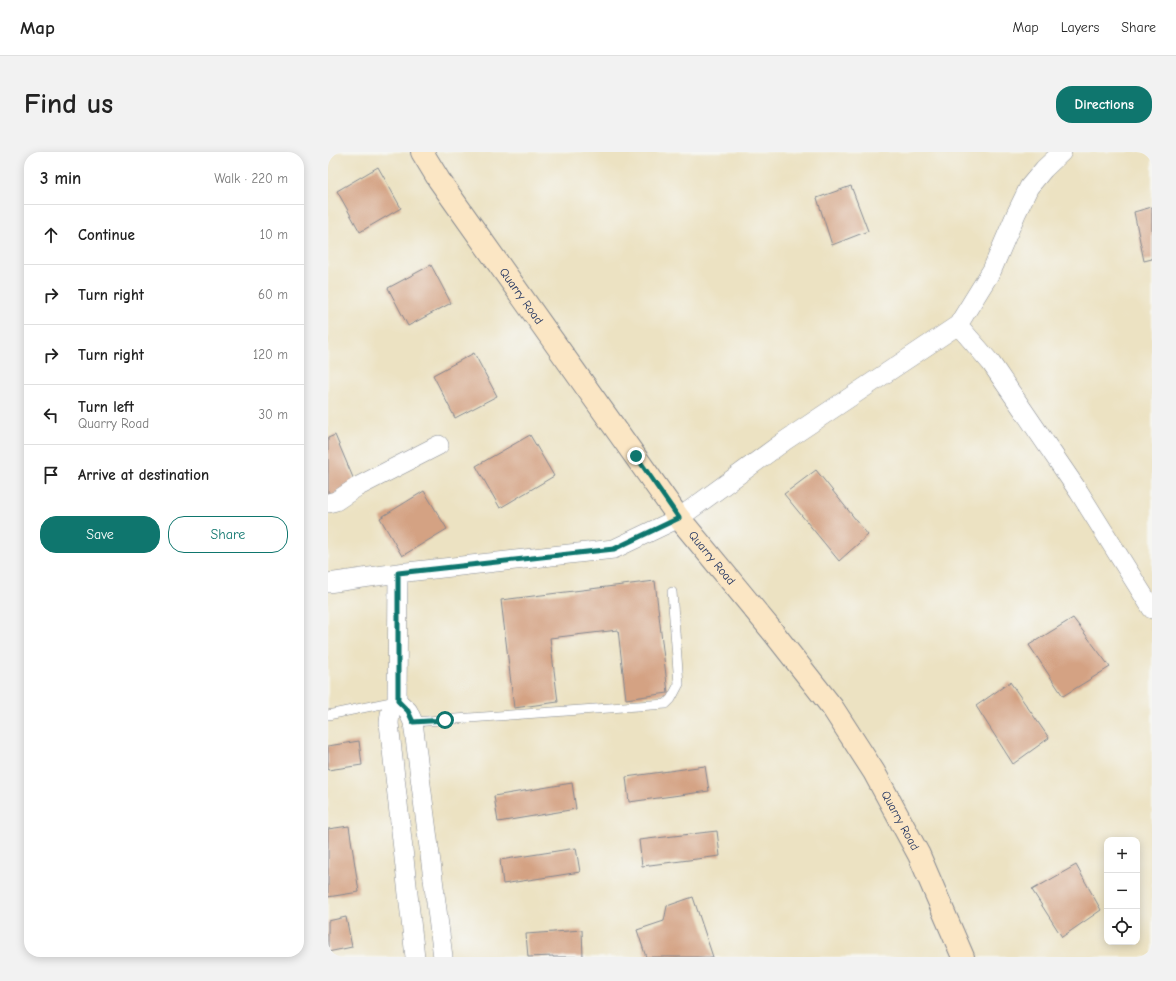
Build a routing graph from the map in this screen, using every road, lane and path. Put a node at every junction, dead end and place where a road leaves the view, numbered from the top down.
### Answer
1 (422, 152) edge
2 (1062, 152) edge
3 (958, 325) junction
4 (439, 445) dead end
5 (328, 503) edge
6 (679, 518) junction
7 (398, 573) junction
8 (328, 583) edge
9 (672, 592) dead end
10 (1152, 608) edge
11 (398, 701) junction
12 (328, 715) edge
13 (413, 722) junction
14 (423, 802) junction
15 (398, 804) junction
16 (439, 929) junction
17 (412, 932) junction
18 (415, 957) edge
19 (443, 957) edge
20 (963, 957) edge

1 - 6 street, Quarry Road
2 - 3 street
3 - 6 street
3 - 10 street
4 - 5 street
6 - 7 street
6 - 20 street, Quarry Road
7 - 8 street
7 - 11 street
9 - 13 lane
11 - 12 lane
11 - 13 street
11 - 15 street
13 - 14 street
14 - 15 street
14 - 16 street
15 - 17 street
16 - 17 street
16 - 19 street
17 - 18 street

